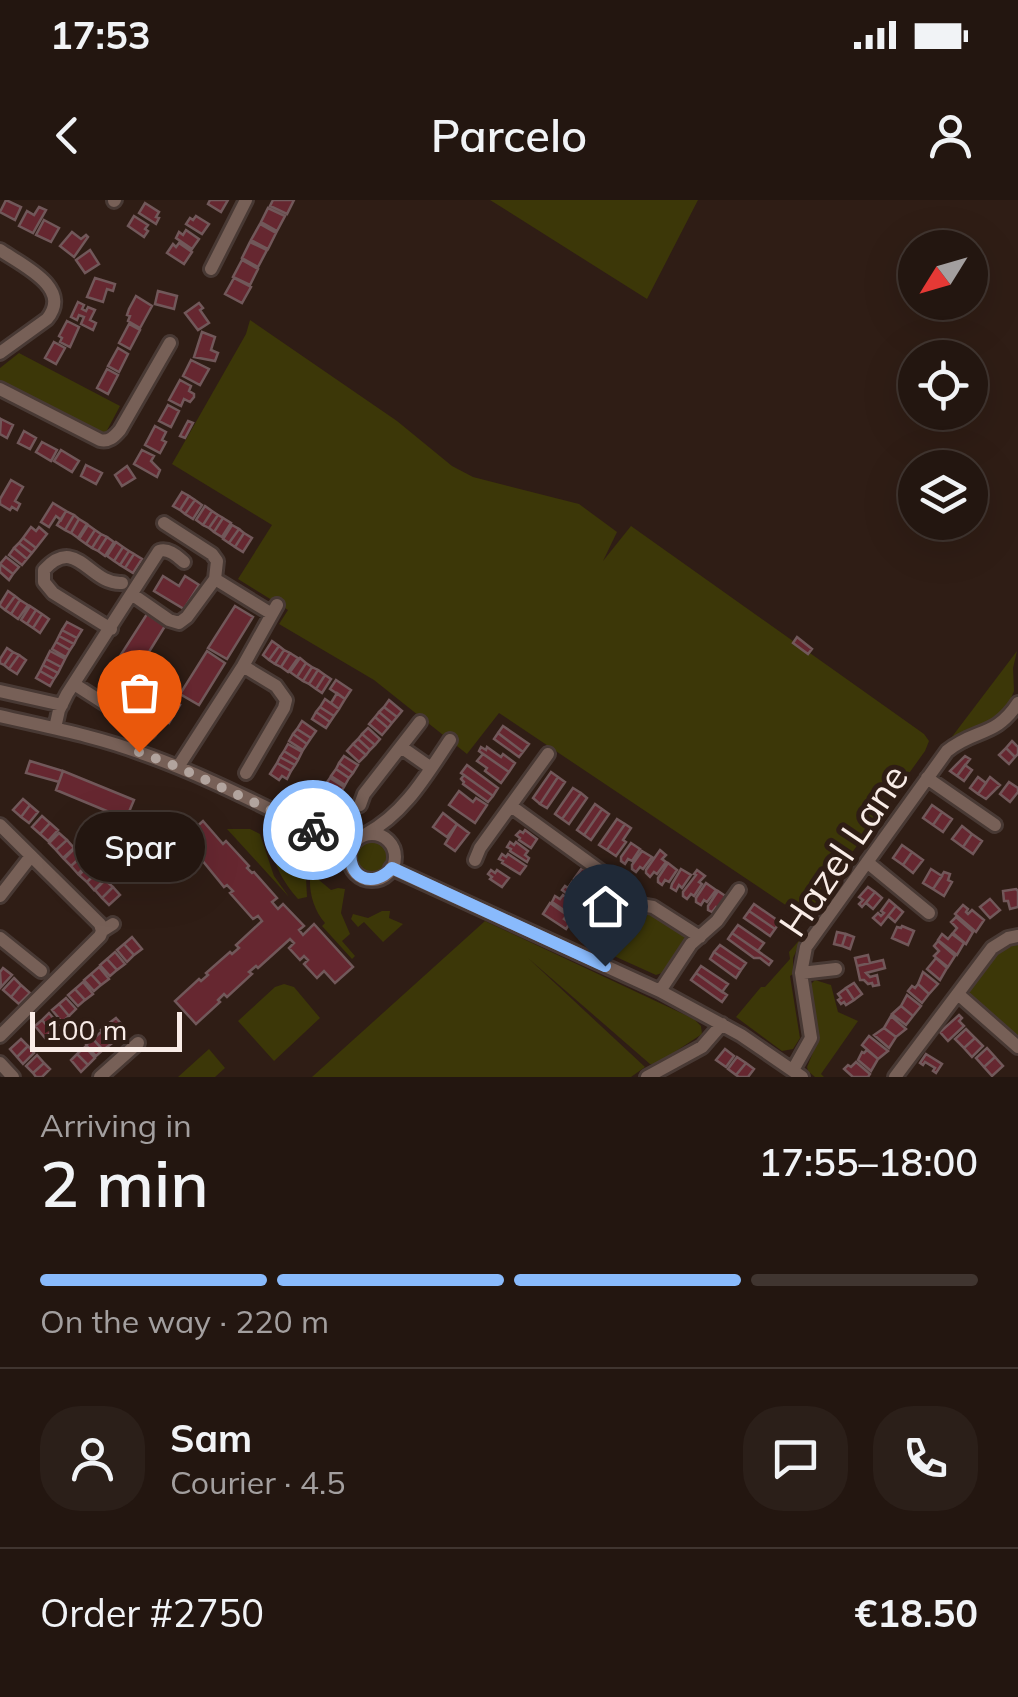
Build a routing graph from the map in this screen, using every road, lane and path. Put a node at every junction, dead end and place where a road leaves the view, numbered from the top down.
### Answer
1 (246, 200) edge
2 (0, 250) edge
3 (210, 268) dead end
4 (170, 343) dead end
5 (0, 352) edge
6 (0, 390) edge
7 (164, 523) dead end
8 (184, 562) dead end
9 (215, 579) junction
10 (122, 583) dead end
11 (133, 595) junction
12 (110, 628) junction
13 (243, 666) junction
14 (74, 684) junction
15 (0, 691) edge
16 (1018, 703) edge
17 (62, 705) junction
18 (0, 716) edge
19 (420, 722) dead end
20 (55, 728) junction
21 (150, 732) dead end
22 (450, 740) dead end
23 (401, 746) junction
24 (548, 754) dead end
25 (178, 767) junction
26 (432, 768) junction
27 (246, 773) dead end
28 (927, 778) junction
29 (406, 802) junction
30 (360, 805) dead end
31 (511, 806) junction
32 (994, 824) dead end
33 (0, 825) edge
34 (364, 835) junction
35 (391, 845) junction
36 (351, 848) junction
37 (30, 856) junction
38 (475, 860) dead end
39 (867, 862) junction
40 (392, 868) junction
41 (739, 890) dead end
42 (0, 896) edge
43 (616, 897) junction
44 (928, 913) dead end
45 (586, 934) dead end
46 (1018, 936) edge
47 (700, 937) junction
48 (0, 938) edge
49 (836, 969) dead end
50 (41, 971) dead end
51 (801, 973) junction
52 (660, 991) junction
53 (958, 994) junction
54 (720, 1027) junction
55 (0, 1036) edge
56 (138, 1043) dead end
57 (1018, 1047) edge
58 (0, 1064) edge
59 (798, 1073) edge
60 (13, 1077) edge
61 (100, 1077) edge
62 (647, 1077) edge
63 (895, 1077) edge

1 - 3 street
2 - 5 street
4 - 6 street
7 - 9 street
8 - 11 street
9 - 11 street
9 - 13 street
10 - 12 street
11 - 12 street
12 - 14 street
13 - 25 street
13 - 27 street
14 - 17 street
14 - 21 street
15 - 17 street
16 - 28 street, Hazel Lane
17 - 20 street
18 - 20 street
19 - 23 street
20 - 25 street
22 - 26 street
23 - 26 street
23 - 30 street
24 - 31 street
25 - 36 street
26 - 29 street
28 - 32 street
28 - 39 street, Hazel Lane
29 - 34 street
29 - 35 street
31 - 38 street
31 - 43 street
33 - 37 street
34 - 35 street
34 - 36 street
35 - 40 street
36 - 40 street
37 - 42 street
37 - 55 street
39 - 44 street
39 - 51 street, Hazel Lane
40 - 52 street
41 - 47 street
43 - 45 street
43 - 47 street
46 - 53 street
47 - 52 street
48 - 50 street
49 - 51 street
51 - 59 street, Hazel Lane
52 - 54 street
53 - 57 street
53 - 63 street
54 - 59 street
54 - 62 street
56 - 61 street
58 - 60 street

